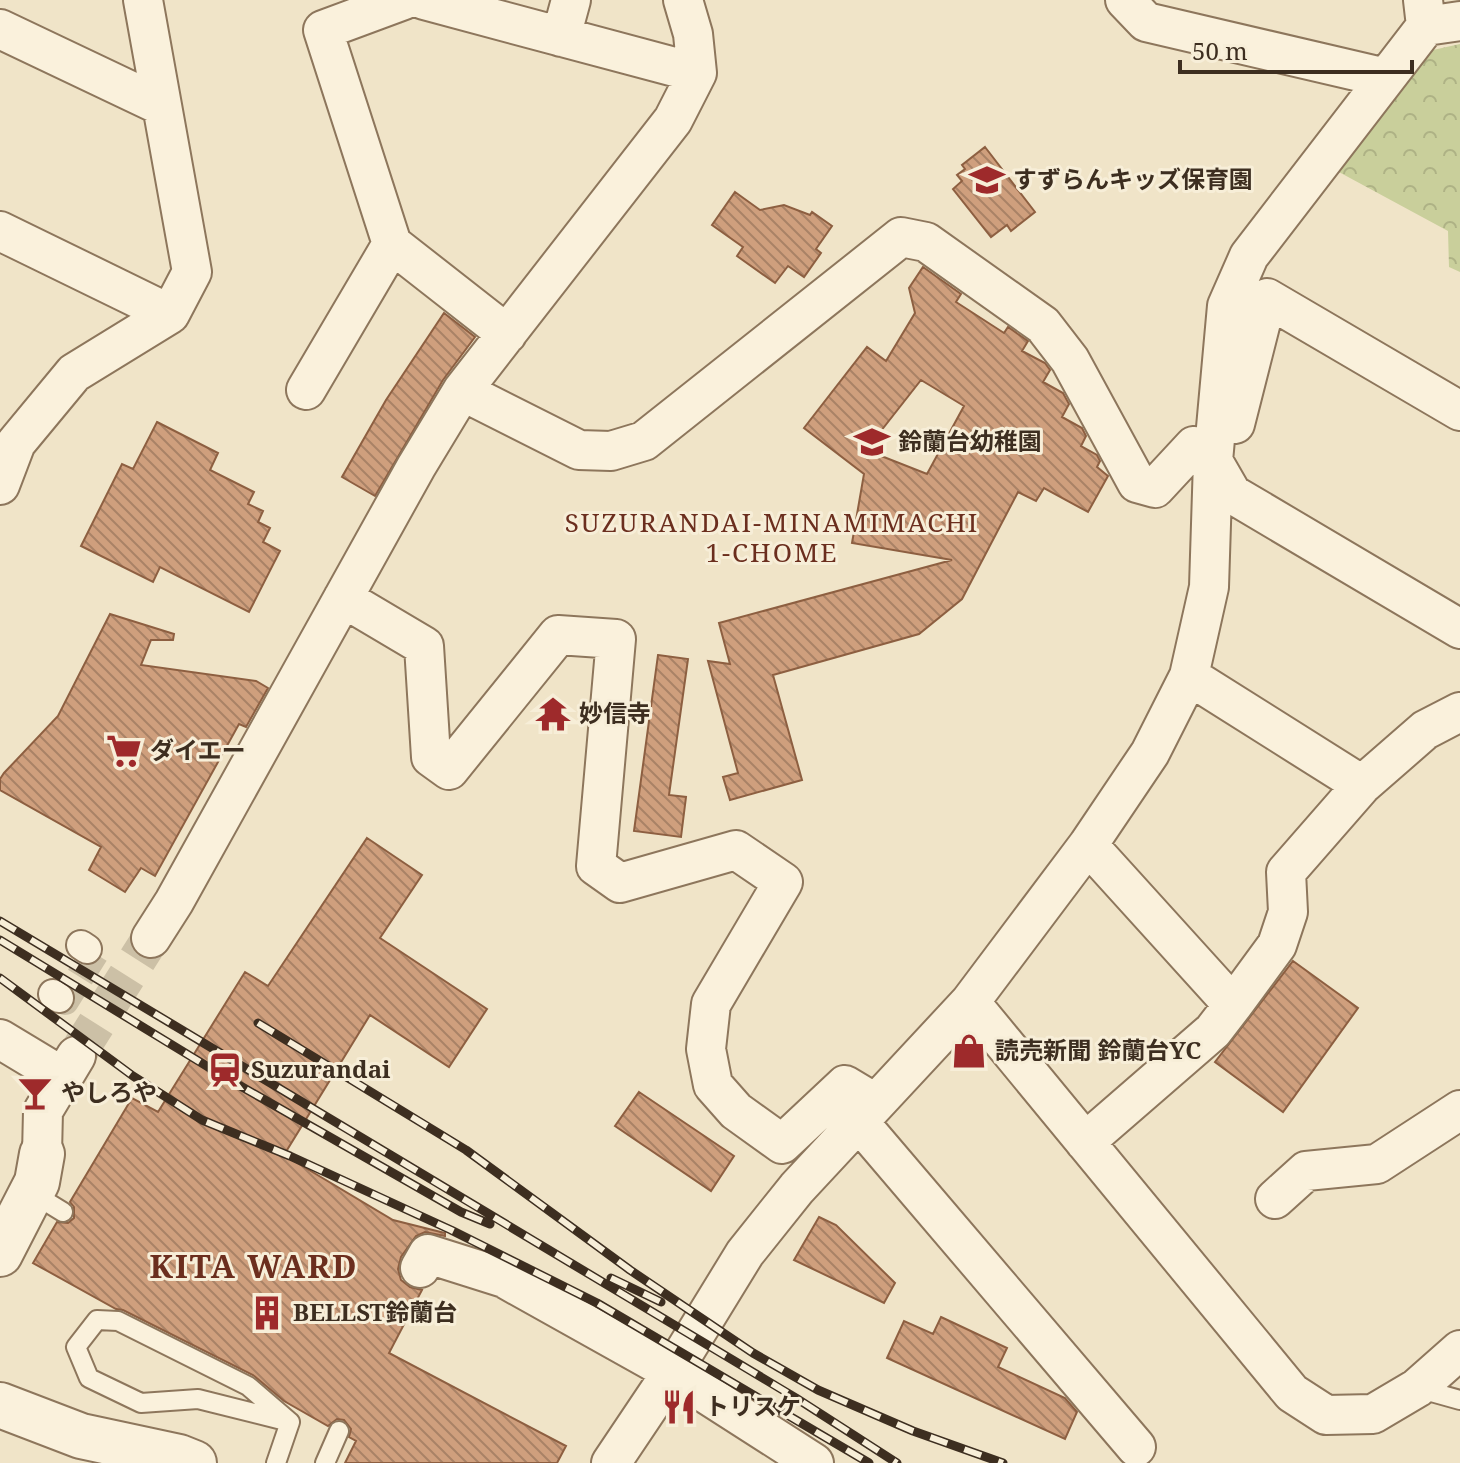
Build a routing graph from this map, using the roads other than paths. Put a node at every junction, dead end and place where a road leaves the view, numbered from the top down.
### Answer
1 (143, 0) edge
2 (404, 0) edge
3 (424, 0) edge
4 (571, 0) edge
5 (683, 0) edge
6 (1125, 0) edge
7 (1436, 16) edge
8 (0, 29) edge
9 (561, 37) junction
10 (697, 73) junction
11 (1386, 78) junction
12 (160, 105) junction
13 (0, 231) edge
14 (392, 244) junction
15 (170, 314) junction
16 (507, 334) junction
17 (306, 390) dead end
18 (462, 391) junction
19 (1460, 411) edge
20 (8, 439) edge
21 (1213, 461) junction
22 (0, 485) edge
23 (343, 598) junction
24 (1460, 629) edge
25 (1189, 676) junction
26 (1460, 712) edge
27 (1362, 785) junction
28 (1088, 845) junction
29 (151, 938) tunnel mouth
30 (970, 1002) junction
31 (1233, 1005) junction
32 (0, 1039) edge
33 (1460, 1110) edge
34 (867, 1112) junction
35 (1085, 1142) junction
36 (46, 1186) joint
37 (1275, 1199) dead end
38 (0, 1254) edge
39 (430, 1256) dead end
40 (1460, 1350) edge
41 (672, 1372) junction
42 (1417, 1388) junction
43 (1460, 1400) edge
44 (0, 1405) edge
45 (290, 1422) junction
46 (339, 1431) dead end
47 (1136, 1447) dead end
48 (194, 1463) edge
49 (276, 1463) edge
50 (325, 1463) edge
51 (611, 1463) edge
52 (814, 1463) edge

1 - 12 street
2 - 14 street
3 - 9 street
4 - 9 street
5 - 10 street
6 - 11 street
7 - 11 street
8 - 12 street
9 - 10 street
10 - 16 street
11 - 21 street
12 - 15 street
13 - 15 street
14 - 16 street
14 - 17 street
15 - 20 street
16 - 18 street
18 - 21 street
18 - 23 street
19 - 21 street
20 - 22 street
21 - 24 street
21 - 25 street
23 - 29 street
23 - 34 street
25 - 27 street
25 - 28 street
26 - 27 street
27 - 31 street
28 - 30 street
28 - 31 street
30 - 34 street
30 - 35 street
31 - 35 street
32 - 36 street
33 - 37 street
34 - 41 street
34 - 47 street
35 - 42 street
36 - 38 street
39 - 41 street
40 - 42 street
41 - 51 street
41 - 52 street
42 - 43 lane
44 - 48 street
45 - 45 lane
45 - 49 lane
46 - 50 lane

